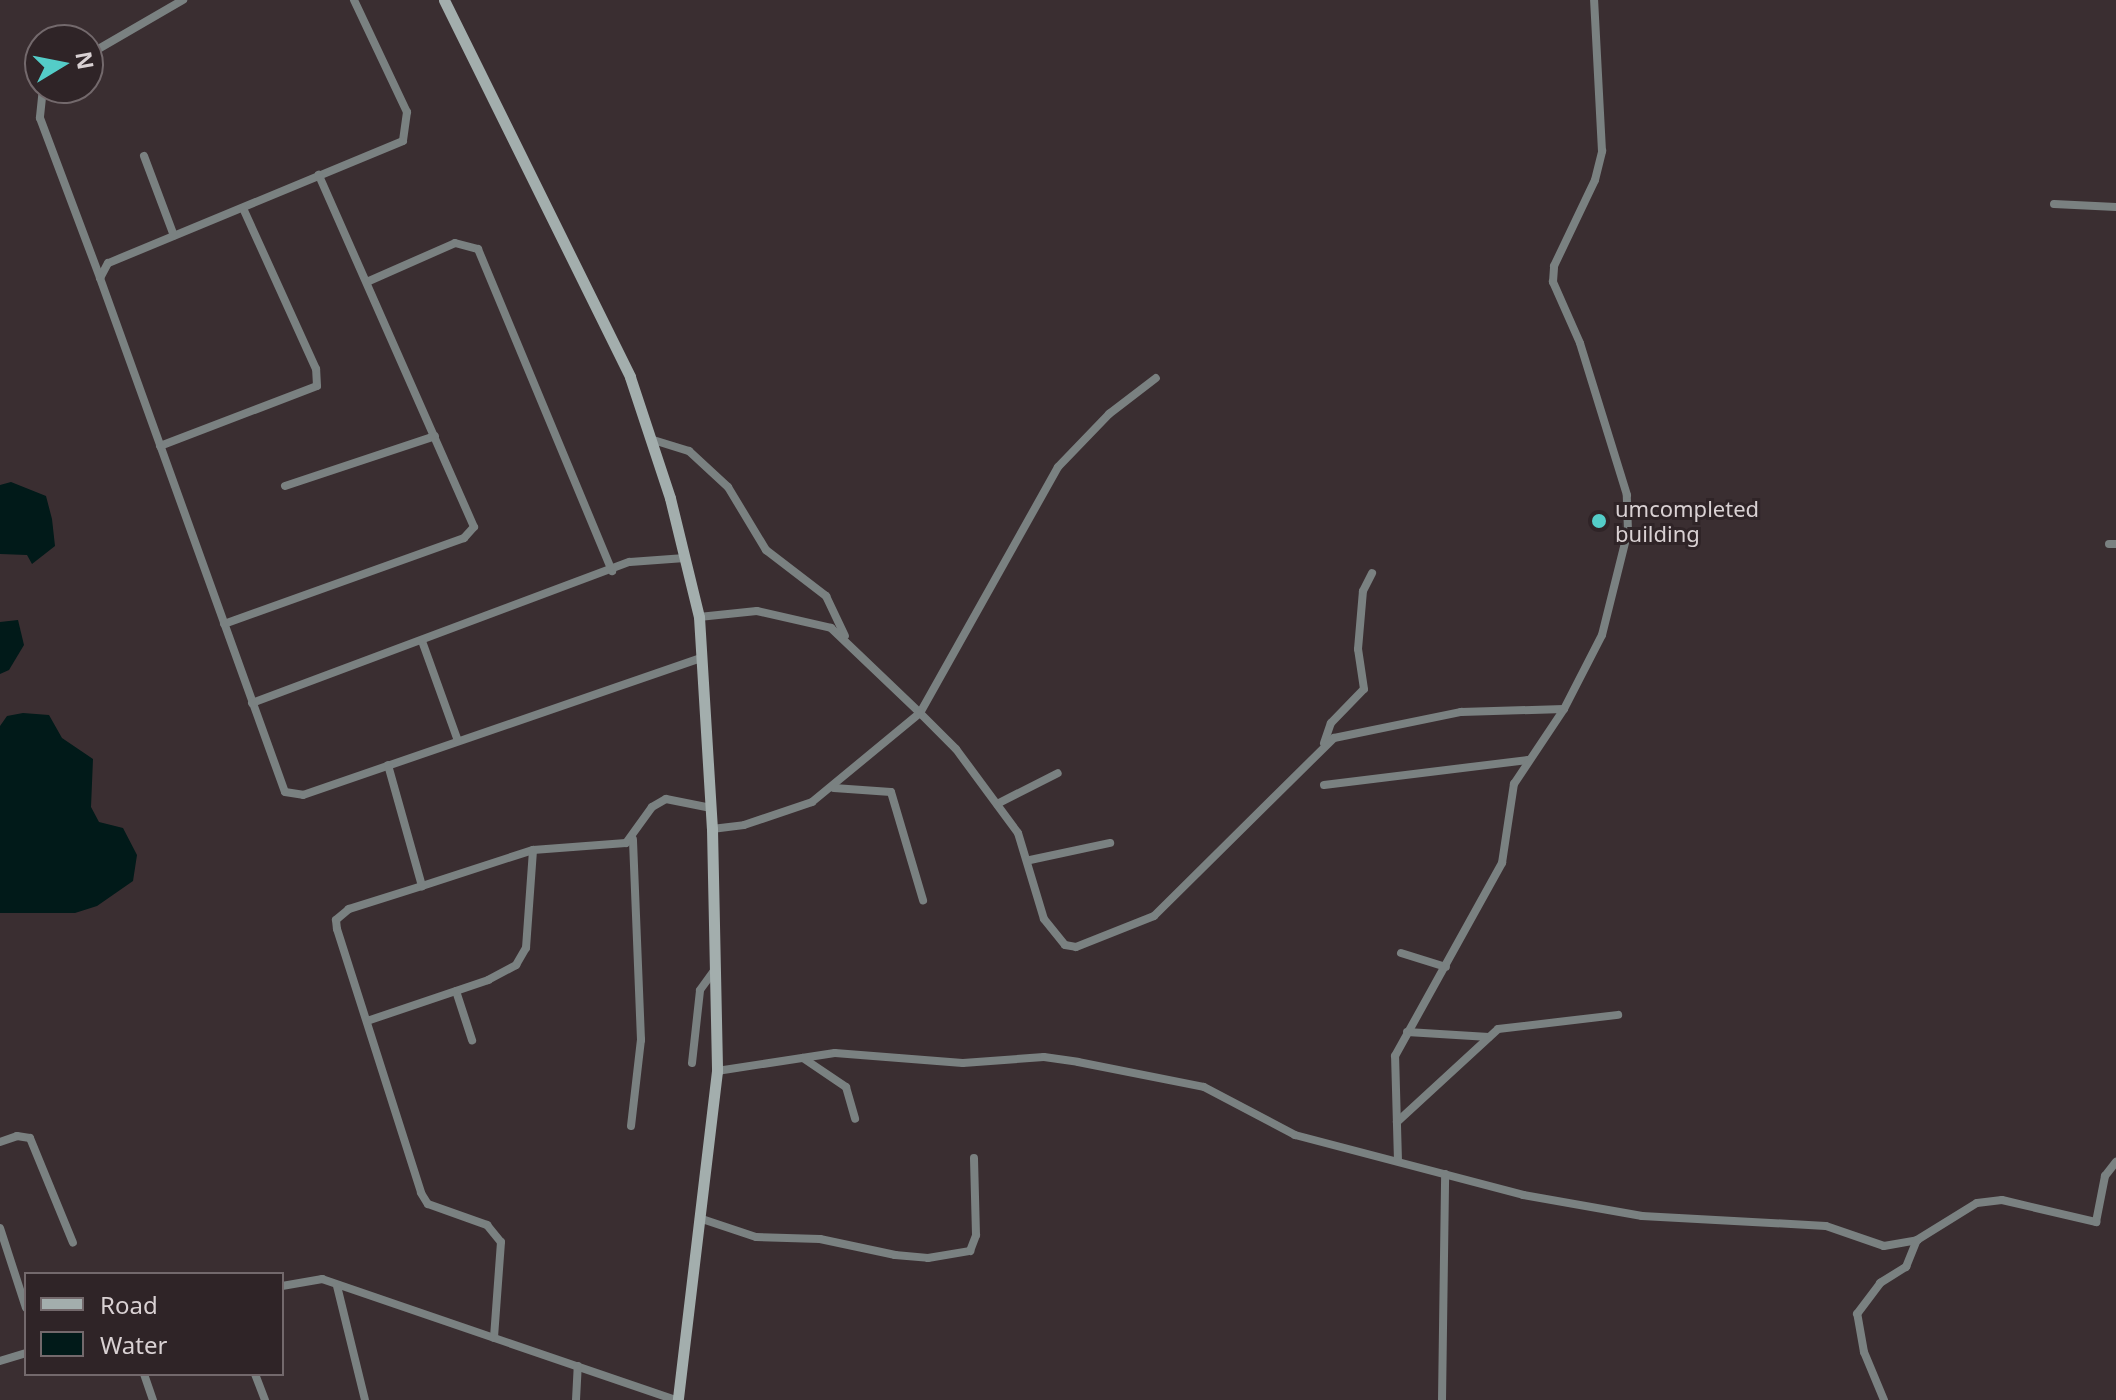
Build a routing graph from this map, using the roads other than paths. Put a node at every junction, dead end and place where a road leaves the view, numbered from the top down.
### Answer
1 (183, 0) edge
2 (354, 0) edge
3 (444, 0) edge
4 (1594, 0) edge
5 (104, 46) edge
6 (41, 104) edge
7 (144, 156) dead end
8 (319, 175) junction
9 (2054, 204) dead end
10 (2116, 207) edge
11 (243, 208) junction
12 (174, 236) junction
13 (100, 278) junction
14 (369, 281) junction
15 (1156, 378) dead end
16 (435, 436) junction
17 (650, 439) junction
18 (160, 446) junction
19 (285, 486) dead end
20 (685, 558) junction
21 (612, 571) junction
22 (1372, 573) dead end
23 (699, 617) junction
24 (224, 624) junction
25 (847, 640) junction
26 (422, 641) junction
27 (702, 658) junction
28 (252, 703) junction
29 (1564, 709) junction
30 (920, 713) junction
31 (458, 741) junction
32 (1324, 743) junction
33 (1527, 760) junction
34 (388, 765) junction
35 (1058, 773) dead end
36 (1324, 785) dead end
37 (834, 788) junction
38 (997, 804) junction
39 (711, 808) junction
40 (712, 829) junction
41 (633, 839) junction
42 (1110, 843) dead end
43 (533, 850) junction
44 (1030, 860) junction
45 (422, 886) junction
46 (923, 900) dead end
47 (1401, 953) dead end
48 (1446, 967) junction
49 (715, 970) junction
50 (456, 991) junction
51 (1618, 1015) dead end
52 (370, 1020) junction
53 (1407, 1032) junction
54 (1489, 1037) junction
55 (472, 1040) dead end
56 (803, 1058) junction
57 (692, 1063) dead end
58 (717, 1071) junction
59 (855, 1119) dead end
60 (1397, 1122) junction
61 (631, 1126) dead end
62 (0, 1142) edge
63 (974, 1158) dead end
64 (1398, 1161) junction
65 (2116, 1162) edge
66 (1445, 1174) junction
67 (699, 1218) junction
68 (0, 1230) edge
69 (1917, 1240) junction
70 (73, 1243) dead end
71 (284, 1286) edge
72 (337, 1286) junction
73 (24, 1302) edge
74 (494, 1338) junction
75 (24, 1354) edge
76 (0, 1361) edge
77 (578, 1366) junction
78 (145, 1376) edge
79 (256, 1376) edge
80 (153, 1400) edge
81 (265, 1400) edge
82 (365, 1400) edge
83 (576, 1400) edge
84 (677, 1400) edge
85 (1442, 1400) edge
86 (1884, 1400) edge

1 - 5 street
2 - 8 street
3 - 17 main road
4 - 29 street
6 - 13 street
7 - 12 street
8 - 11 street
8 - 14 street
9 - 10 street
11 - 12 street
11 - 18 street
12 - 13 street
13 - 18 street
14 - 16 street
14 - 21 street
15 - 30 street
16 - 19 street
16 - 24 street
17 - 20 main road
17 - 25 street
18 - 24 street
20 - 21 street
20 - 23 main road
21 - 26 street
22 - 32 street
23 - 25 street
23 - 27 main road
24 - 28 street
25 - 30 street
26 - 28 street
26 - 31 street
27 - 31 street
27 - 39 main road
28 - 34 street
29 - 32 street
29 - 33 street
30 - 37 street
30 - 38 street
31 - 34 street
32 - 44 street
33 - 36 street
33 - 48 street
34 - 45 street
35 - 38 street
37 - 40 street
37 - 46 street
38 - 44 street
39 - 40 main road
39 - 41 street
40 - 49 main road
41 - 43 street
41 - 61 street
42 - 44 street
43 - 45 street
43 - 50 street
45 - 52 street
47 - 48 street
48 - 53 street
49 - 57 street
49 - 58 main road
50 - 52 street
50 - 55 street
51 - 54 street
52 - 74 street
53 - 54 street
53 - 60 street
54 - 60 street
56 - 58 street
56 - 59 street
56 - 64 street
58 - 67 main road
60 - 64 street
62 - 70 street
63 - 67 street
64 - 66 street
65 - 69 street
66 - 69 street
66 - 85 street
67 - 84 main road
68 - 73 street
69 - 86 street
71 - 72 street
72 - 74 street
72 - 82 street
74 - 77 street
75 - 76 street
77 - 83 street
77 - 84 street
78 - 80 street
79 - 81 street

